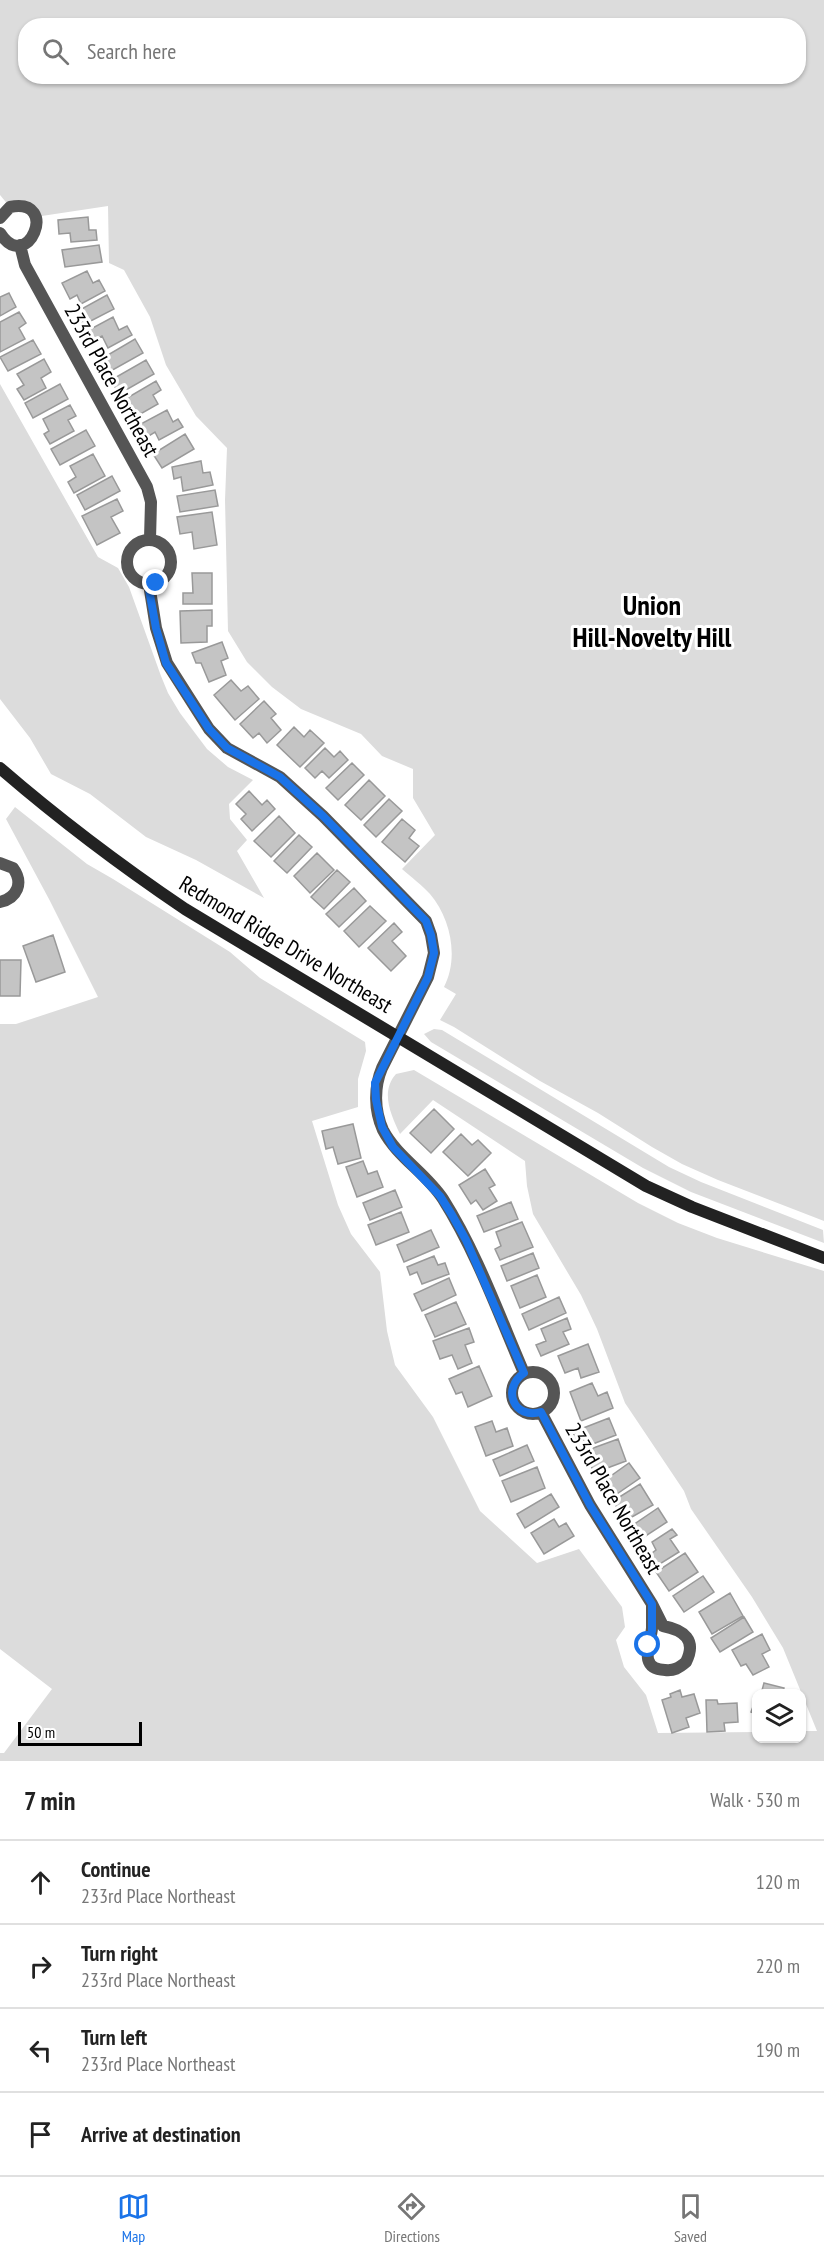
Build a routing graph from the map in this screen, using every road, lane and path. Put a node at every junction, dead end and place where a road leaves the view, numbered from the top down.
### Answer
1 (0, 218) edge
2 (0, 233) edge
3 (20, 245) junction
4 (150, 539) junction
5 (148, 584) junction
6 (0, 768) edge
7 (0, 863) edge
8 (0, 902) edge
9 (399, 1037) junction
10 (824, 1258) edge
11 (524, 1373) junction
12 (541, 1412) junction
13 (652, 1604) junction

1 - 3 street
2 - 3 street
3 - 4 street, 233rd Place Northeast
4 - 5 street
4 - 5 street
5 - 9 street
6 - 9 street, Redmond Ridge Drive Northeast
7 - 8 street
9 - 10 street, Redmond Ridge Drive Northeast
9 - 11 street
11 - 12 street, 233rd Place Northeast
11 - 12 street, 233rd Place Northeast
12 - 13 street, 233rd Place Northeast
13 - 13 street, 233rd Place Northeast

